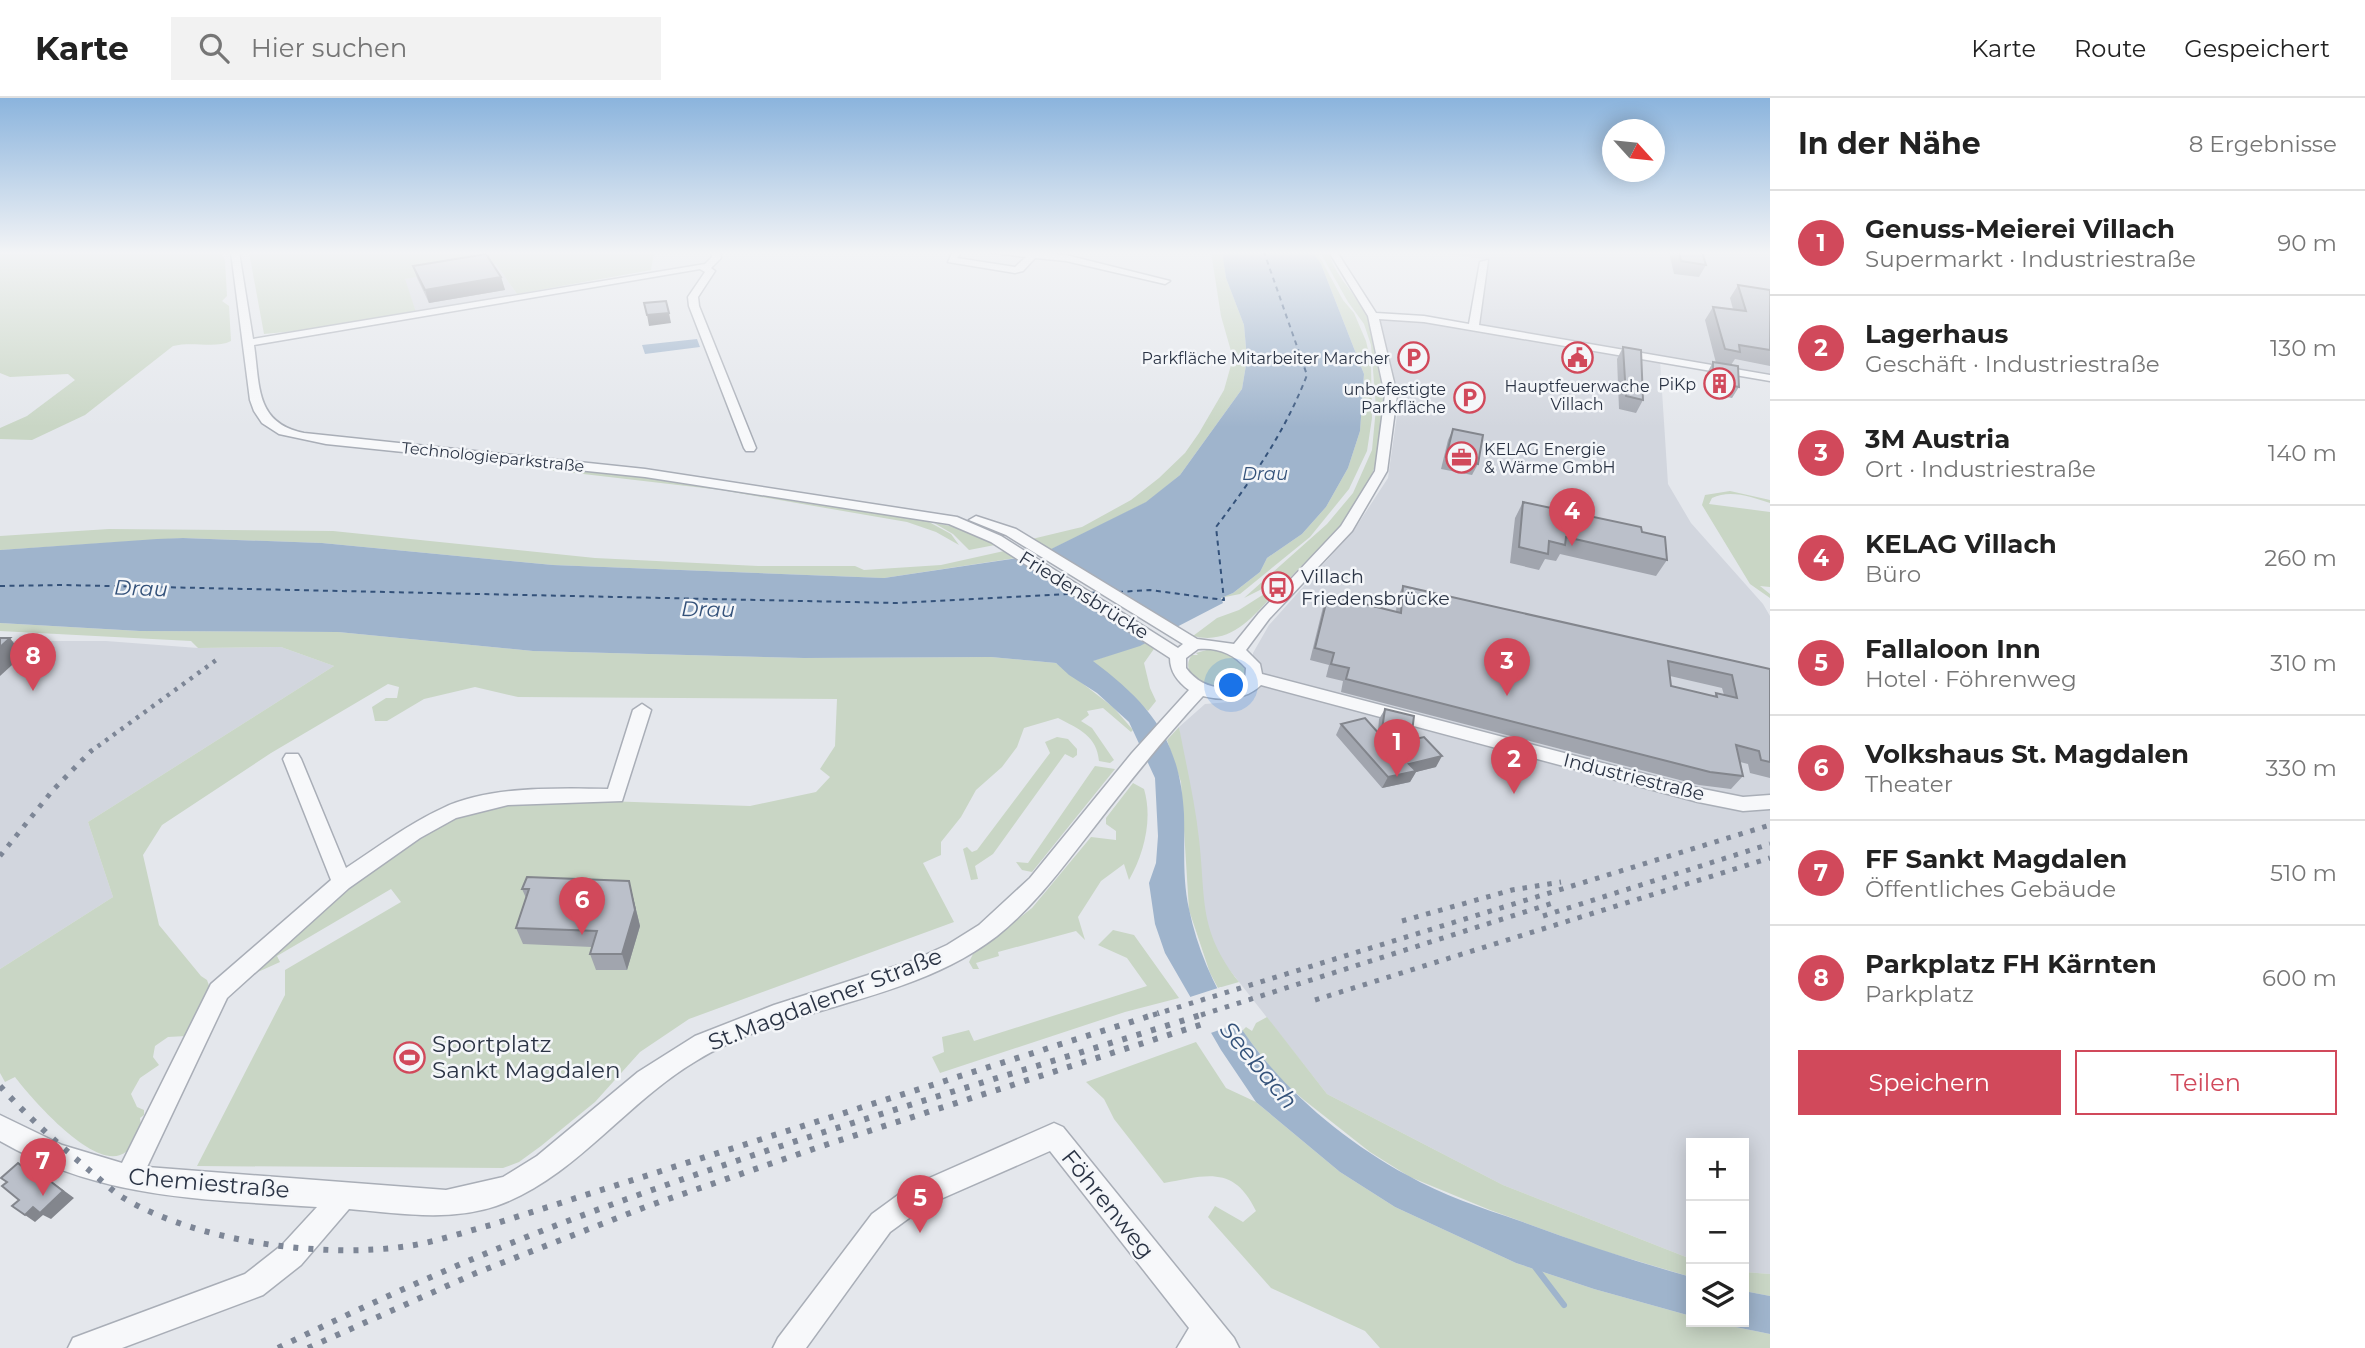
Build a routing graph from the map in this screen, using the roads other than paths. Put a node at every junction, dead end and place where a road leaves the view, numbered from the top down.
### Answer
1 (244, 310) edge
2 (436, 310) edge
3 (696, 310) edge
4 (1369, 310) edge
5 (1477, 310) edge
6 (1373, 316) junction
7 (1474, 327) junction
8 (249, 343) junction
9 (1770, 378) edge
10 (750, 448) dead end
11 (895, 511) junction
12 (1011, 532) joint
13 (996, 539) joint
14 (1191, 643) junction
15 (1237, 651) junction
16 (1175, 653) junction
17 (1255, 678) junction
18 (1200, 689) junction
19 (642, 710) dead end
20 (292, 759) dead end
21 (1770, 802) edge
22 (342, 882) junction
23 (0, 1127) edge
24 (128, 1178) junction
25 (345, 1194) junction
26 (1208, 1341) edge
27 (83, 1348) edge
28 (788, 1348) edge

1 - 8 street, Technologieparkstraße
2 - 8 street
3 - 10 street
4 - 6 street
5 - 7 street
6 - 7 street
6 - 15 street
7 - 9 street
8 - 11 street, Technologieparkstraße
11 - 12 street, Technologieparkstraße
11 - 13 street, Technologieparkstraße
12 - 14 street, Friedensbrücke
13 - 16 street, Friedensbrücke
14 - 15 street
14 - 16 street
15 - 17 street
16 - 18 street
17 - 18 street
17 - 21 street, Industriestraße
18 - 25 street, St.Magdalener Straße
19 - 22 street
20 - 22 street
22 - 24 street
23 - 24 street, Chemiestraße
24 - 25 street, Chemiestraße
25 - 27 street
26 - 28 street, Föhrenweg

